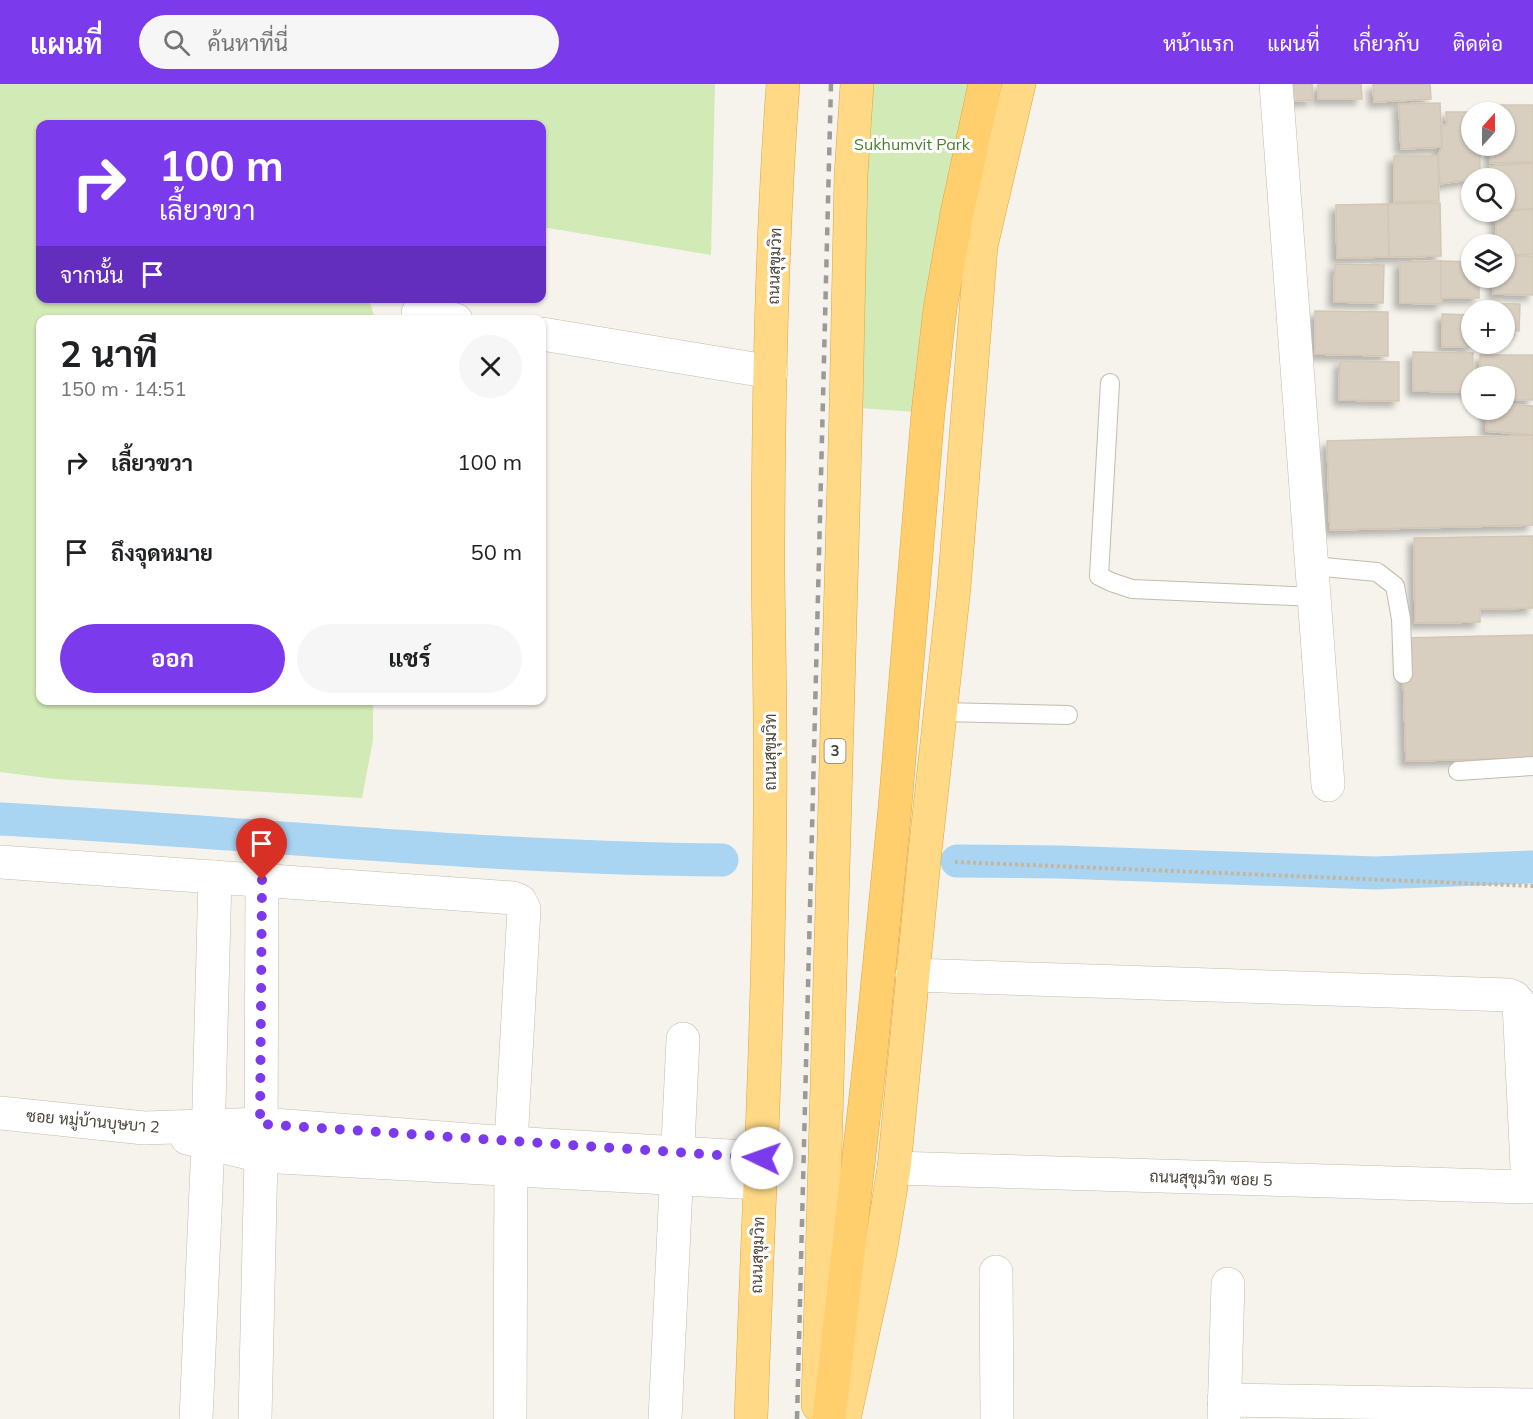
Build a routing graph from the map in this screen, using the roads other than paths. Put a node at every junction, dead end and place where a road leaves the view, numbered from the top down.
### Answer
1 (783, 84) edge
2 (857, 84) edge
3 (985, 84) edge
4 (1019, 84) edge
5 (1276, 84) edge
6 (418, 313) dead end
7 (429, 315) edge
8 (546, 335) edge
9 (771, 372) junction
10 (1110, 383) dead end
11 (1314, 581) junction
12 (1403, 674) dead end
13 (941, 712) junction
14 (1068, 715) dead end
15 (1533, 766) edge
16 (1458, 771) dead end
17 (1328, 784) dead end
18 (0, 862) edge
19 (215, 877) junction
20 (262, 880) junction
21 (912, 975) junction
22 (683, 1039) dead end
23 (0, 1113) edge
24 (260, 1124) junction
25 (208, 1135) junction
26 (261, 1156) junction
27 (511, 1156) junction
28 (677, 1165) junction
29 (894, 1168) junction
30 (761, 1170) junction
31 (996, 1272) dead end
32 (1228, 1284) dead end
33 (1533, 1405) edge
34 (1224, 1409) edge
35 (1398, 1411) edge
36 (196, 1419) edge
37 (255, 1419) edge
38 (510, 1419) edge
39 (665, 1419) edge
40 (751, 1419) edge
41 (818, 1419) edge
42 (828, 1419) edge
43 (844, 1419) edge
44 (997, 1419) edge

1 - 9 highway, ถนนสุขุมวิท
2 - 41 highway, 3
3 - 42 highway
4 - 13 highway
5 - 11 street
6 - 7 street
8 - 9 street
9 - 30 highway, ถนนสุขุมวิท
10 - 11 lane
11 - 12 lane
11 - 17 street
13 - 14 lane
13 - 21 highway
15 - 16 lane
18 - 19 street
19 - 20 street
19 - 25 street
20 - 24 street
20 - 27 street
21 - 29 highway
21 - 29 street, ถนนสุขุมวิท ซอย 5
22 - 28 street
23 - 25 street, ซอย หมู่บ้านบุษบา 2
24 - 25 street, ซอย หมู่บ้านบุษบา 2
24 - 26 street
24 - 27 street, ซอย หมู่บ้านบุษบา 2
25 - 26 street
25 - 36 street
26 - 27 street
26 - 37 street
27 - 28 street, ซอย หมู่บ้านบุษบา 2
27 - 38 street
28 - 30 street, ซอย หมู่บ้านบุษบา 2
28 - 39 street
29 - 43 highway
30 - 40 highway, ถนนสุขุมวิท
31 - 44 street
32 - 34 street
33 - 35 street
34 - 35 street

